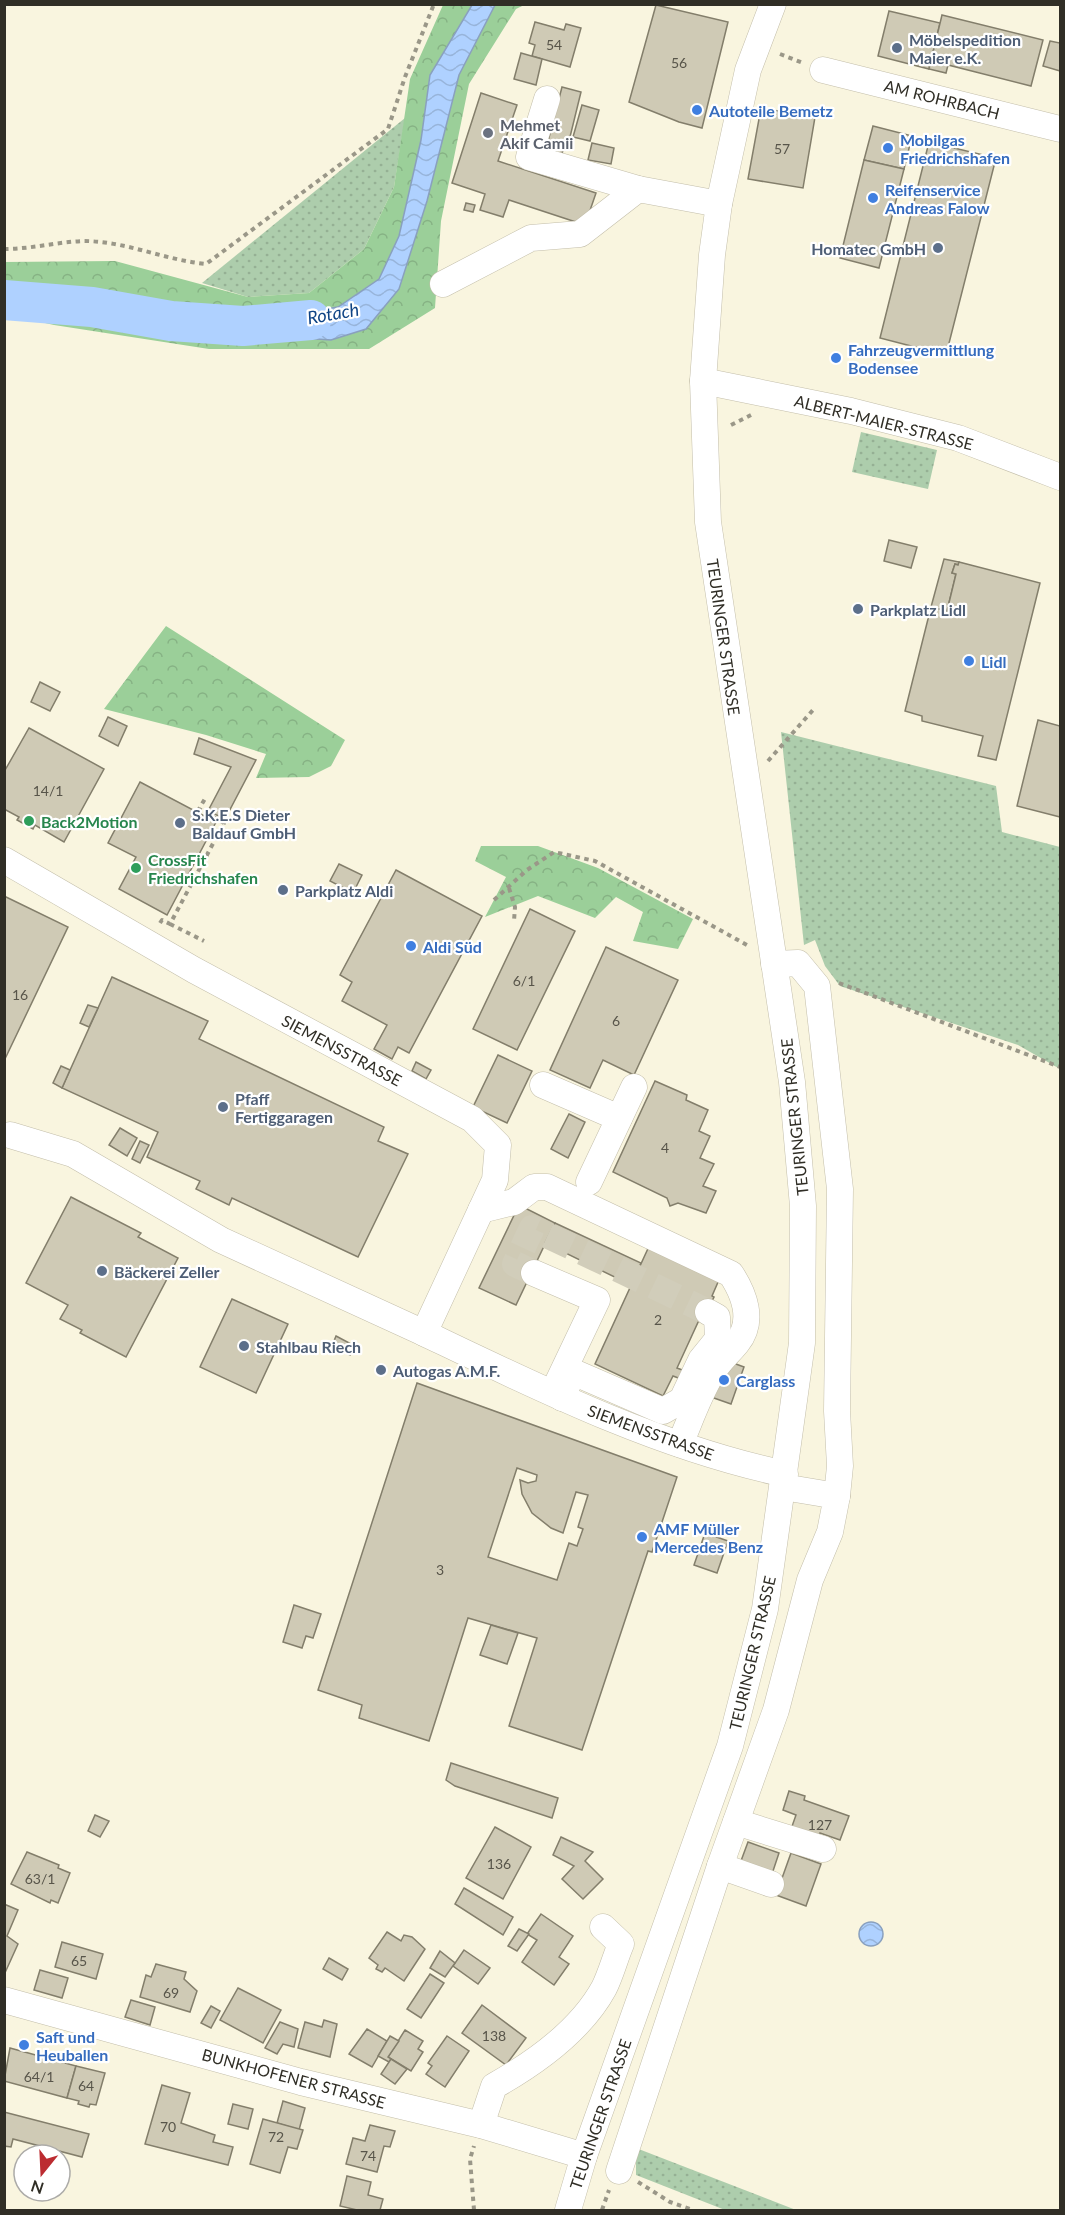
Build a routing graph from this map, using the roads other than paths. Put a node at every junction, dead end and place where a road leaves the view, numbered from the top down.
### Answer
1 (773, 4) edge
2 (823, 70) road end
3 (547, 99) dead end
4 (1060, 129) edge
5 (638, 189) junction
6 (719, 204) junction
7 (443, 284) dead end
8 (703, 381) junction
9 (1060, 477) edge
10 (4, 860) edge
11 (774, 964) junction
12 (543, 1086) dead end
13 (634, 1087) dead end
14 (619, 1118) junction
15 (10, 1134) dead end
16 (589, 1182) dead end
17 (481, 1210) junction
18 (534, 1273) tunnel mouth
19 (708, 1312) tunnel mouth
20 (424, 1333) junction
21 (557, 1396) junction
22 (680, 1444) junction
23 (784, 1481) junction
24 (837, 1496) junction
25 (736, 1822) junction
26 (823, 1849) dead end
27 (720, 1866) junction
28 (771, 1884) dead end
29 (603, 1927) dead end
30 (4, 2000) edge
31 (481, 2125) junction
32 (584, 2156) junction
33 (619, 2171) road end
34 (568, 2211) edge

1 - 6 street, TEURINGER STRASSE
2 - 4 street, AM ROHRBACH
3 - 5 street
5 - 6 street
5 - 7 street
6 - 8 street, TEURINGER STRASSE
8 - 9 street, ALBERT-MAIER-STRASSE
8 - 11 street, TEURINGER STRASSE
10 - 17 street, SIEMENSSTRASSE
11 - 23 street, TEURINGER STRASSE
11 - 24 street
12 - 14 street
13 - 14 street
14 - 16 street
15 - 20 street, SIEMENSSTRASSE
17 - 20 street, SIEMENSSTRASSE
17 - 22 street
18 - 21 street
19 - 21 street
20 - 21 street, SIEMENSSTRASSE
21 - 22 street, SIEMENSSTRASSE
22 - 23 street, SIEMENSSTRASSE
23 - 24 street, SIEMENSSTRASSE
23 - 32 street, TEURINGER STRASSE
24 - 25 street
25 - 26 street
25 - 27 street
27 - 28 street
27 - 33 street
29 - 31 street
30 - 31 street, BUNKHOFENER STRASSE
31 - 32 street, BUNKHOFENER STRASSE
32 - 34 street, TEURINGER STRASSE

